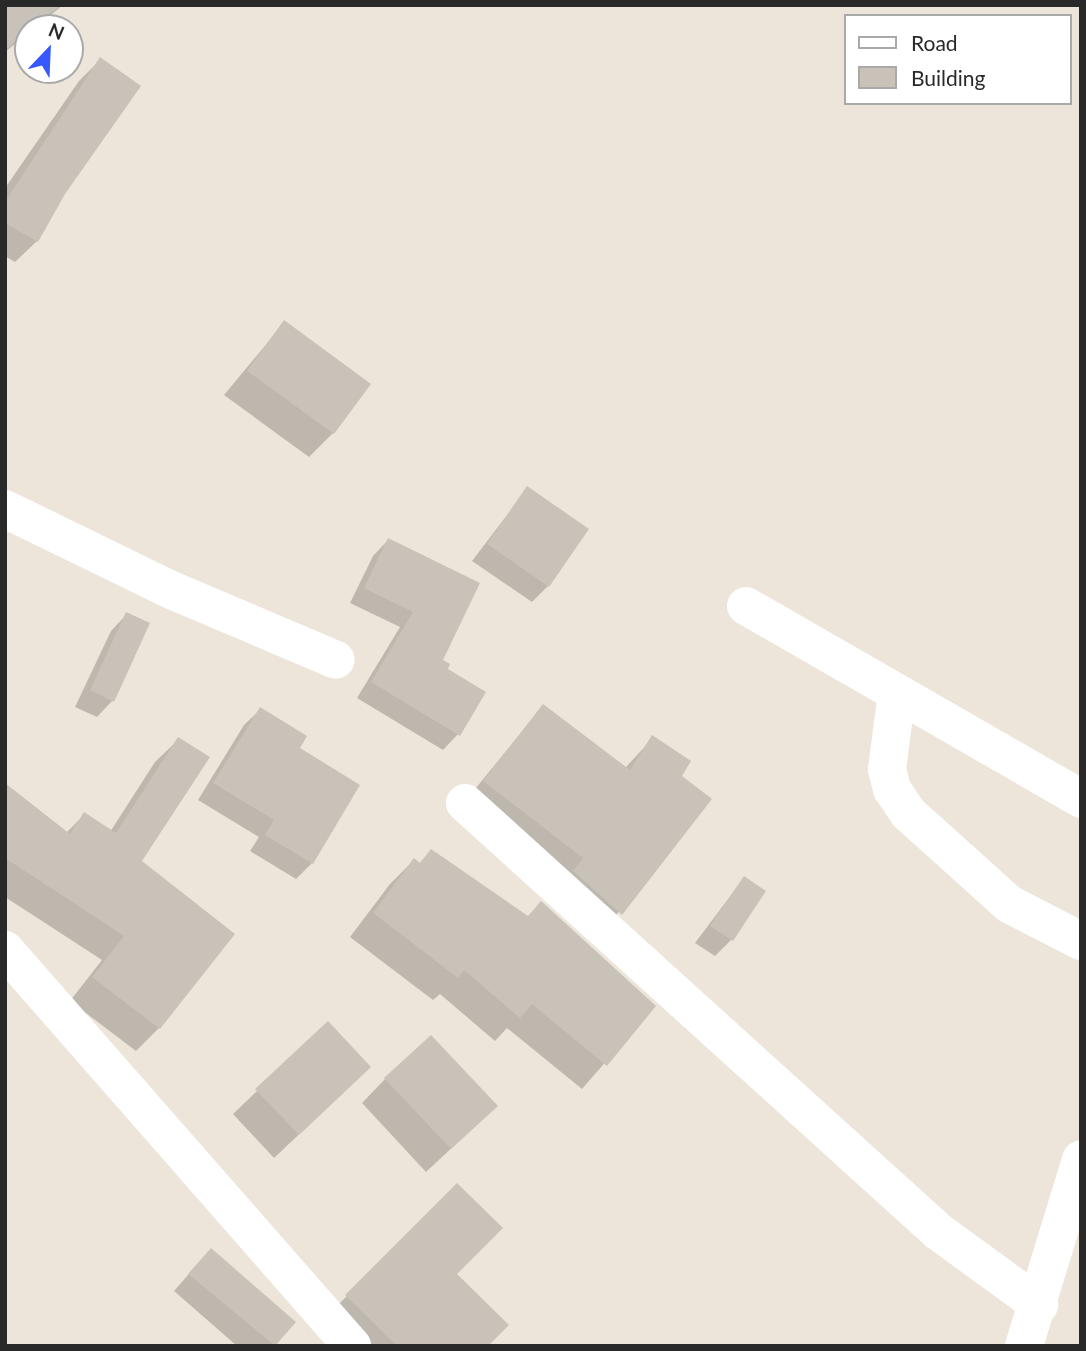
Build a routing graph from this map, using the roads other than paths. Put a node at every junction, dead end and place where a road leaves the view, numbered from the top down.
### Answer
1 (5, 509) edge
2 (746, 606) dead end
3 (336, 660) dead end
4 (897, 693) junction
5 (1081, 799) edge
6 (465, 803) dead end
7 (1081, 941) edge
8 (5, 950) edge
9 (1081, 1160) edge
10 (1040, 1305) junction
11 (352, 1346) edge
12 (1024, 1346) edge

1 - 3 street
2 - 4 street
4 - 5 street
4 - 7 street
6 - 10 street
8 - 11 street
9 - 10 street
10 - 12 street

